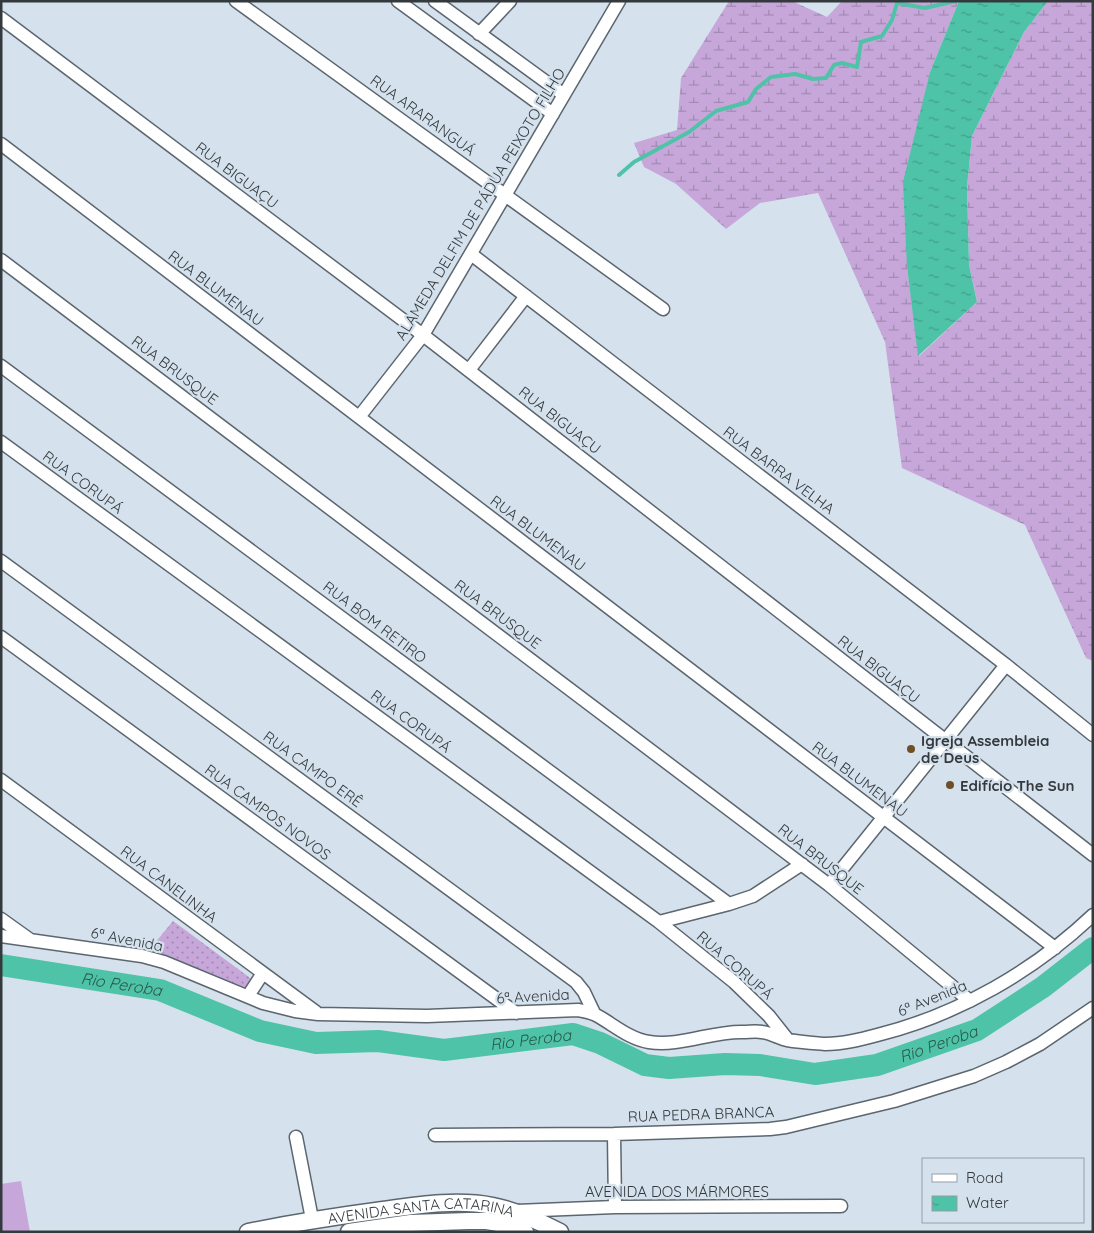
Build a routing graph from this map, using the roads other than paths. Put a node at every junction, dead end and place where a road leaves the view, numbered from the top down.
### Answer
1 (236, 1) edge
2 (398, 1) edge
3 (435, 1) edge
4 (510, 1) edge
5 (619, 1) edge
6 (1, 18) edge
7 (480, 34) junction
8 (564, 95) junction
9 (553, 114) junction
10 (1, 144) edge
11 (505, 195) junction
12 (470, 254) junction
13 (1, 260) edge
14 (526, 296) junction
15 (663, 308) dead end
16 (423, 335) junction
17 (1, 366) edge
18 (469, 370) junction
19 (359, 417) junction
20 (1, 442) edge
21 (1, 561) edge
22 (1, 637) edge
23 (1006, 665) junction
24 (1093, 734) edge
25 (945, 740) junction
26 (1, 780) edge
27 (884, 817) junction
28 (1093, 855) edge
29 (802, 864) junction
30 (829, 885) junction
31 (729, 904) junction
32 (1093, 915) edge
33 (1, 919) edge
34 (659, 922) junction
35 (1, 936) edge
36 (29, 939) junction
37 (1055, 948) junction
38 (263, 974) junction
39 (248, 996) junction
40 (970, 1001) junction
41 (1093, 1008) edge
42 (516, 1013) junction
43 (318, 1014) junction
44 (594, 1014) junction
45 (788, 1040) junction
46 (614, 1134) junction
47 (435, 1135) dead end
48 (296, 1137) dead end
49 (615, 1206) junction
50 (841, 1206) dead end
51 (513, 1211) junction
52 (312, 1219) junction
53 (437, 1227) edge
54 (368, 1230) edge
55 (248, 1232) edge
56 (349, 1232) edge
57 (525, 1232) edge
58 (560, 1232) edge

1 - 11 street, RUA ARARANGUÁ
2 - 9 street
3 - 7 street
4 - 7 street
5 - 8 street, ALAMEDA DELFIM DE PÁDUA PEIXOTO FILHO
6 - 16 street, RUA BIGUAÇU
7 - 8 street
8 - 9 street, ALAMEDA DELFIM DE PÁDUA PEIXOTO FILHO
9 - 11 street, ALAMEDA DELFIM DE PÁDUA PEIXOTO FILHO
10 - 19 street, RUA BLUMENAU
11 - 12 street, ALAMEDA DELFIM DE PÁDUA PEIXOTO FILHO
11 - 15 street, RUA ARARANGUÁ
12 - 14 street, RUA BARRA VELHA
12 - 16 street, ALAMEDA DELFIM DE PÁDUA PEIXOTO FILHO
13 - 29 street, RUA BRUSQUE
14 - 18 street
14 - 23 street, RUA BARRA VELHA
16 - 18 street, RUA BIGUAÇU
16 - 19 street, ALAMEDA DELFIM DE PÁDUA PEIXOTO FILHO
17 - 31 street, RUA BOM RETIRO
18 - 25 street, RUA BIGUAÇU
19 - 27 street, RUA BLUMENAU
20 - 34 street, RUA CORUPÁ
21 - 44 street, RUA CAMPO ERÊ
22 - 42 street, RUA CAMPOS NOVOS
23 - 24 street, RUA BARRA VELHA
23 - 25 street
25 - 27 street
25 - 28 street, RUA BIGUAÇU
26 - 38 street, RUA CANELINHA
27 - 30 street
27 - 37 street, RUA BLUMENAU
29 - 30 street, RUA BRUSQUE
29 - 31 street
30 - 40 street, RUA BRUSQUE
31 - 34 street
32 - 37 street, 6ª Avenida
33 - 36 street
34 - 45 street, RUA CORUPÁ
35 - 36 street, 6ª Avenida
36 - 39 street, 6ª Avenida
37 - 40 street, 6ª Avenida
38 - 39 street
38 - 43 street, RUA CANELINHA
39 - 43 street, 6ª Avenida
40 - 45 street, 6ª Avenida
41 - 46 street, RUA PEDRA BRANCA
42 - 43 street, 6ª Avenida
42 - 44 street, 6ª Avenida
44 - 45 street, 6ª Avenida
46 - 47 street, RUA PEDRA BRANCA
46 - 49 street
48 - 52 street
49 - 50 street, AVENIDA DOS MÁRMORES
49 - 51 street, AVENIDA DOS MÁRMORES
51 - 52 main road, AVENIDA SANTA CATARINA
51 - 58 main road, AVENIDA SANTA CATARINA
52 - 55 main road, AVENIDA SANTA CATARINA
53 - 54 main road, AVENIDA SANTA CATARINA
53 - 57 main road, AVENIDA SANTA CATARINA
54 - 56 main road, AVENIDA SANTA CATARINA

